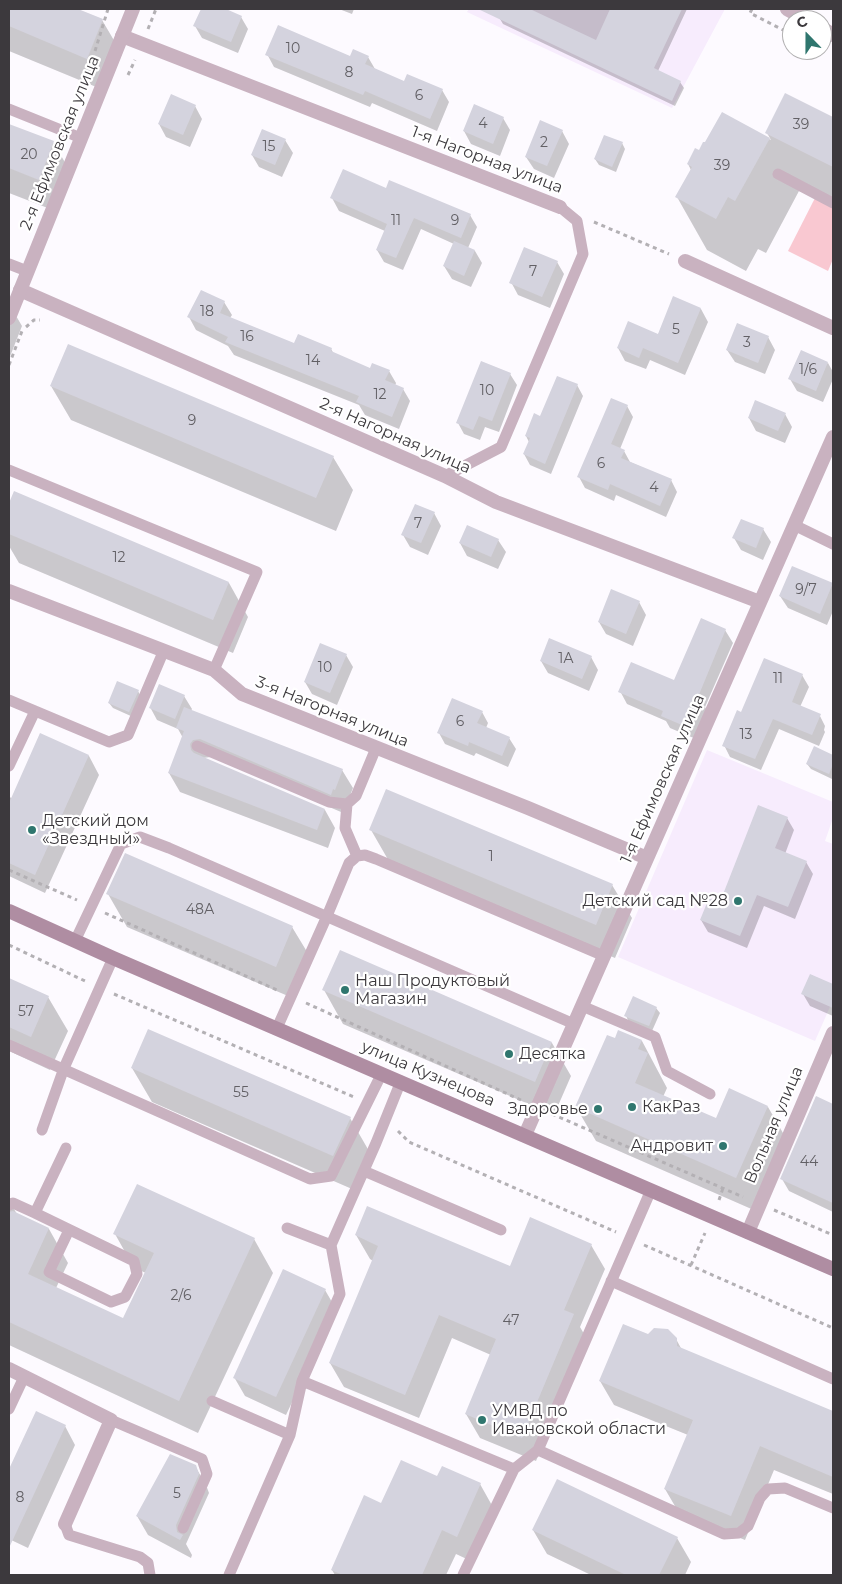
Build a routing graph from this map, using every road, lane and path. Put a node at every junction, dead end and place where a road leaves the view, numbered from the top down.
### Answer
1 (133, 9) edge
2 (752, 9) edge
3 (782, 30) edge
4 (122, 36) junction
5 (9, 108) edge
6 (81, 138) junction
7 (778, 174) dead end
8 (833, 203) edge
9 (560, 207) junction
10 (685, 261) joint
11 (9, 264) edge
12 (27, 272) junction
13 (20, 290) junction
14 (9, 318) edge
15 (833, 328) edge
16 (833, 437) edge
17 (9, 470) edge
18 (445, 476) junction
19 (794, 525) junction
20 (833, 544) edge
21 (9, 591) edge
22 (760, 602) junction
23 (164, 650) junction
24 (214, 670) junction
25 (9, 700) edge
26 (34, 711) junction
27 (197, 746) dead end
28 (376, 748) junction
29 (9, 766) edge
30 (347, 804) junction
31 (357, 856) junction
32 (647, 858) junction
33 (9, 870) edge
34 (91, 906) junction
35 (9, 911) edge
36 (327, 916) junction
37 (75, 942) junction
38 (9, 946) edge
39 (604, 956) junction
40 (113, 958) junction
41 (100, 988) junction
42 (292, 996) junction
43 (582, 1006) junction
44 (574, 1024) junction
45 (277, 1028) junction
46 (833, 1033) edge
47 (9, 1045) edge
48 (830, 1052) edge
49 (64, 1068) junction
50 (382, 1073) junction
51 (400, 1081) junction
52 (710, 1094) dead end
53 (368, 1103) junction
54 (537, 1107) junction
55 (385, 1120) junction
56 (42, 1130) dead end
57 (525, 1135) junction
58 (66, 1148) dead end
59 (364, 1170) junction
60 (651, 1190) junction
61 (759, 1204) junction
62 (9, 1205) edge
63 (35, 1213) junction
64 (288, 1228) dead end
65 (69, 1230) junction
66 (501, 1230) dead end
67 (748, 1232) junction
68 (833, 1236) edge
69 (629, 1238) junction
70 (331, 1245) junction
71 (833, 1269) edge
72 (611, 1280) junction
73 (833, 1328) edge
74 (9, 1369) edge
75 (24, 1377) junction
76 (833, 1380) edge
77 (302, 1381) junction
78 (212, 1401) dead end
79 (9, 1409) edge
80 (111, 1420) junction
81 (290, 1435) junction
82 (538, 1450) junction
83 (514, 1469) junction
84 (833, 1508) edge
85 (65, 1524) joint
86 (183, 1528) dead end
87 (150, 1575) edge
88 (229, 1575) edge
89 (463, 1575) edge

1 - 4 street, 2-я Ефимовская улица
2 - 3 path
4 - 6 street, 2-я Ефимовская улица
4 - 9 street, 1-я Нагорная улица
5 - 6 lane
6 - 12 street, 2-я Ефимовская улица
7 - 8 lane
9 - 10 path, 1-я Нагорная улица
9 - 18 lane
10 - 15 street
11 - 12 lane
12 - 13 street, 2-я Ефимовская улица
13 - 14 street, 2-я Ефимовская улица
13 - 18 street, 2-я Нагорная улица
16 - 19 street, 1-я Ефимовская улица
17 - 24 lane
18 - 22 street, 2-я Нагорная улица
19 - 20 lane
19 - 22 street, 1-я Ефимовская улица
21 - 23 street, 3-я Нагорная улица
22 - 32 street, 1-я Ефимовская улица
23 - 24 street, 3-я Нагорная улица
23 - 26 lane
24 - 28 street, 3-я Нагорная улица
25 - 26 lane
26 - 29 lane
27 - 30 lane
28 - 30 lane
28 - 32 street, 3-я Нагорная улица
30 - 31 lane
31 - 36 lane
31 - 39 lane
32 - 39 street, 1-я Ефимовская улица
33 - 34 path
34 - 36 lane
34 - 37 lane
34 - 42 path
35 - 37 main road, улица Кузнецова
36 - 42 lane
36 - 44 lane
37 - 40 main road, улица Кузнецова
38 - 41 path
39 - 43 street, 1-я Ефимовская улица
40 - 41 lane
40 - 45 main road, улица Кузнецова
41 - 49 lane
41 - 53 path
42 - 45 lane
42 - 54 path
43 - 44 street, 1-я Ефимовская улица
43 - 52 lane
44 - 54 street, 1-я Ефимовская улица
45 - 50 main road, улица Кузнецова
46 - 48 street, Вольная улица
47 - 49 lane
48 - 61 street, Вольная улица
49 - 53 lane
49 - 56 lane
50 - 51 main road, улица Кузнецова
50 - 53 lane
51 - 55 lane
51 - 57 main road, улица Кузнецова
54 - 57 street, 1-я Ефимовская улица
54 - 61 path
55 - 59 lane
55 - 69 path
57 - 60 main road, улица Кузнецова
58 - 63 lane
59 - 66 lane
59 - 70 lane
60 - 67 main road, улица Кузнецова
60 - 69 lane
61 - 67 street, Вольная улица
61 - 68 path
62 - 63 lane
63 - 65 lane
64 - 70 lane
65 - 65 lane
67 - 71 main road, улица Кузнецова
69 - 72 lane
69 - 73 path
70 - 77 lane
72 - 76 lane
72 - 82 lane
74 - 75 street
75 - 79 lane
75 - 80 street
77 - 81 lane
77 - 83 lane
78 - 81 lane
80 - 85 street
80 - 86 lane
81 - 88 lane
82 - 83 lane
82 - 84 lane
83 - 89 lane
85 - 87 lane

